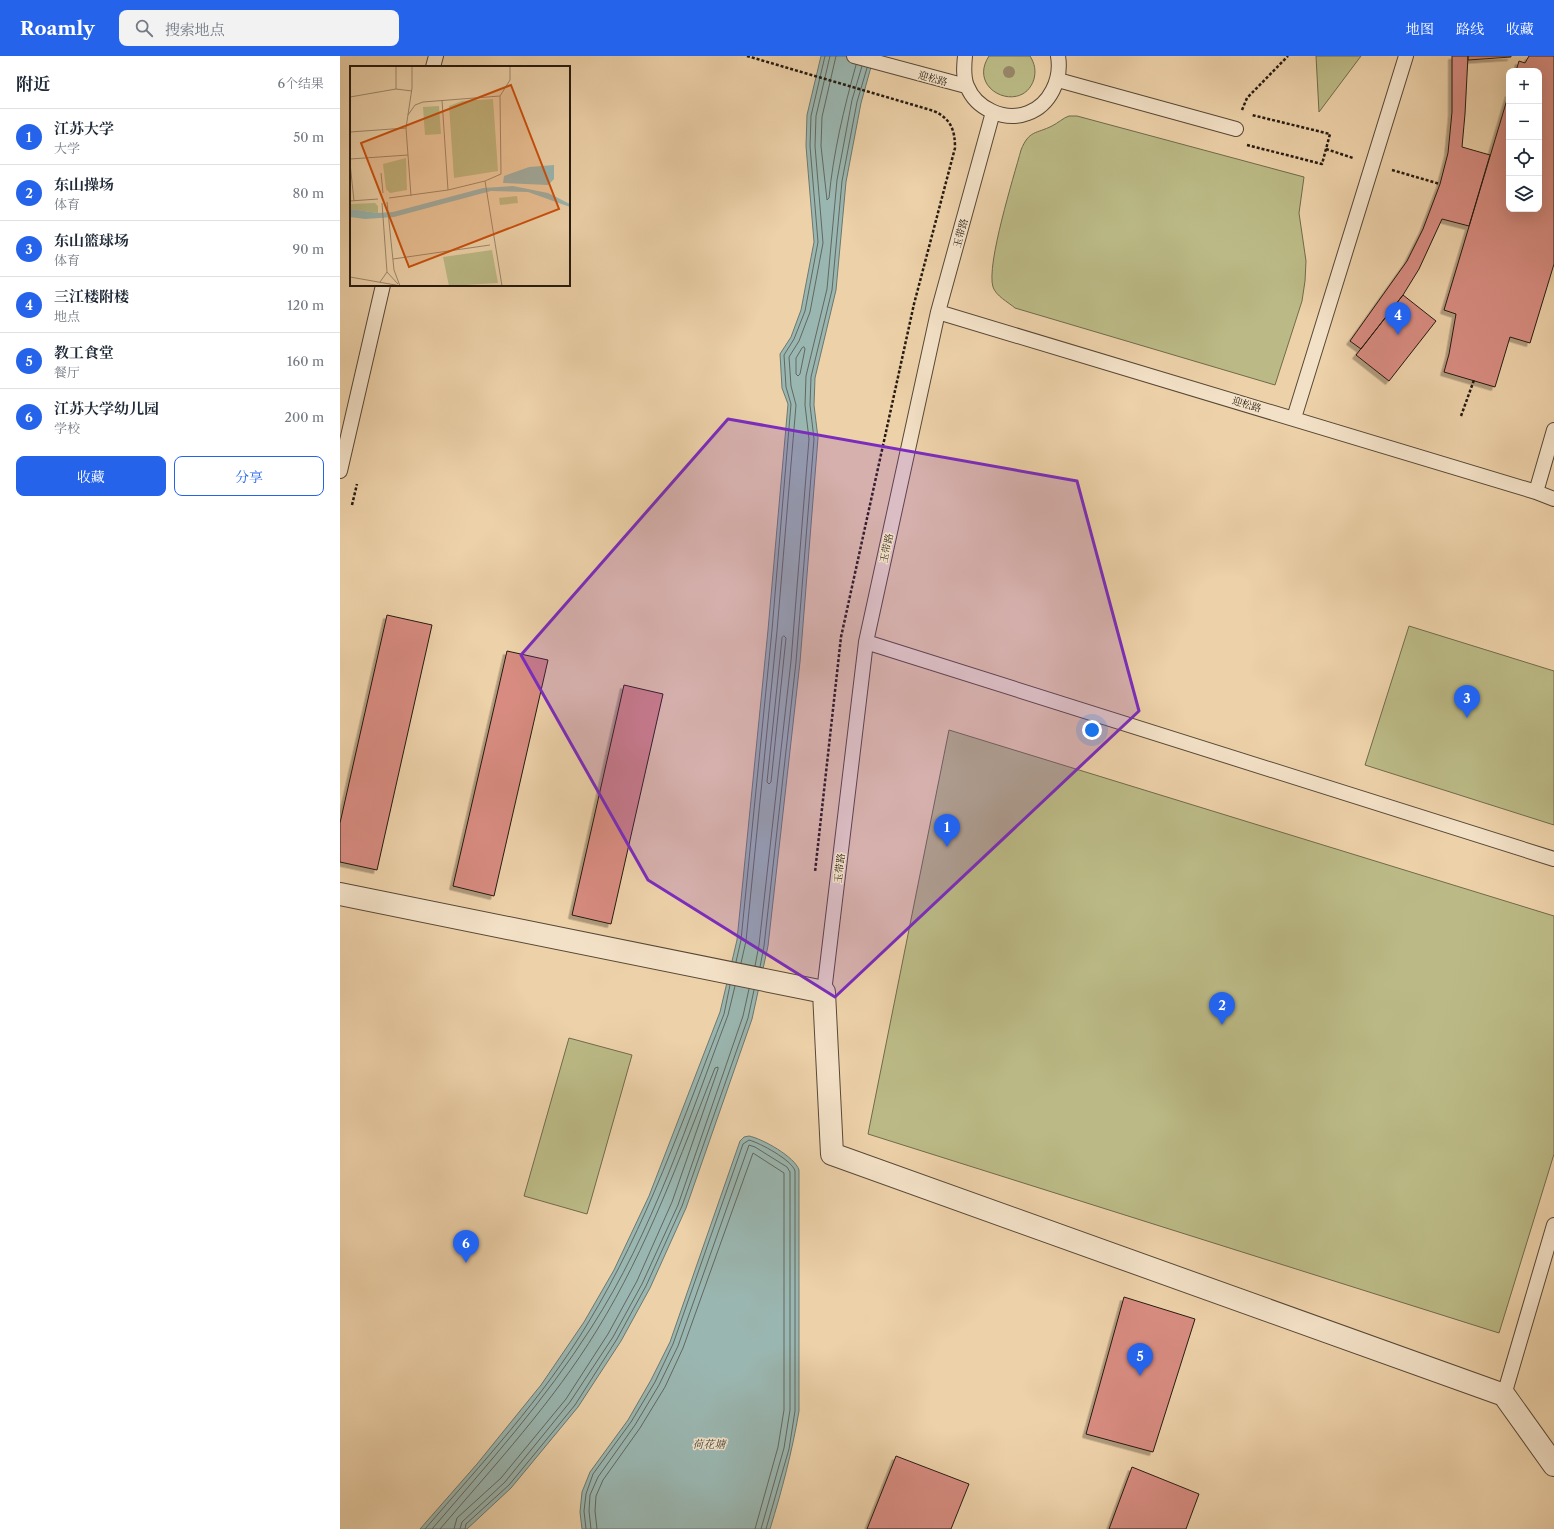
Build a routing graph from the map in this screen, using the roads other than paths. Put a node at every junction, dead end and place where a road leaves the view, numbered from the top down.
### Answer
1 (436, 56) edge
2 (854, 56) edge
3 (965, 56) edge
4 (1058, 56) edge
5 (1406, 56) edge
6 (433, 66) edge
7 (1058, 80) junction
8 (966, 86) junction
9 (993, 112) junction
10 (1236, 128) road end
11 (383, 286) edge
12 (938, 312) junction
13 (1294, 418) junction
14 (1554, 430) edge
15 (340, 472) edge
16 (1536, 492) junction
17 (1554, 499) edge
18 (866, 642) junction
19 (1554, 859) edge
20 (340, 894) edge
21 (824, 992) junction
22 (1554, 1225) edge
23 (1504, 1395) junction
24 (1554, 1465) edge

1 - 6 lane
2 - 8 lane, 迎松路
3 - 8 lane
4 - 7 lane
5 - 13 lane
7 - 9 lane
7 - 10 lane
8 - 9 lane
9 - 12 lane, 玉带路
11 - 15 lane
12 - 13 lane, 迎松路
12 - 18 lane, 玉带路
13 - 16 lane, 迎松路
14 - 16 lane
16 - 17 lane, 迎松路
18 - 19 lane
18 - 21 lane, 玉带路
20 - 21 street
21 - 23 street
22 - 23 lane
23 - 24 street

